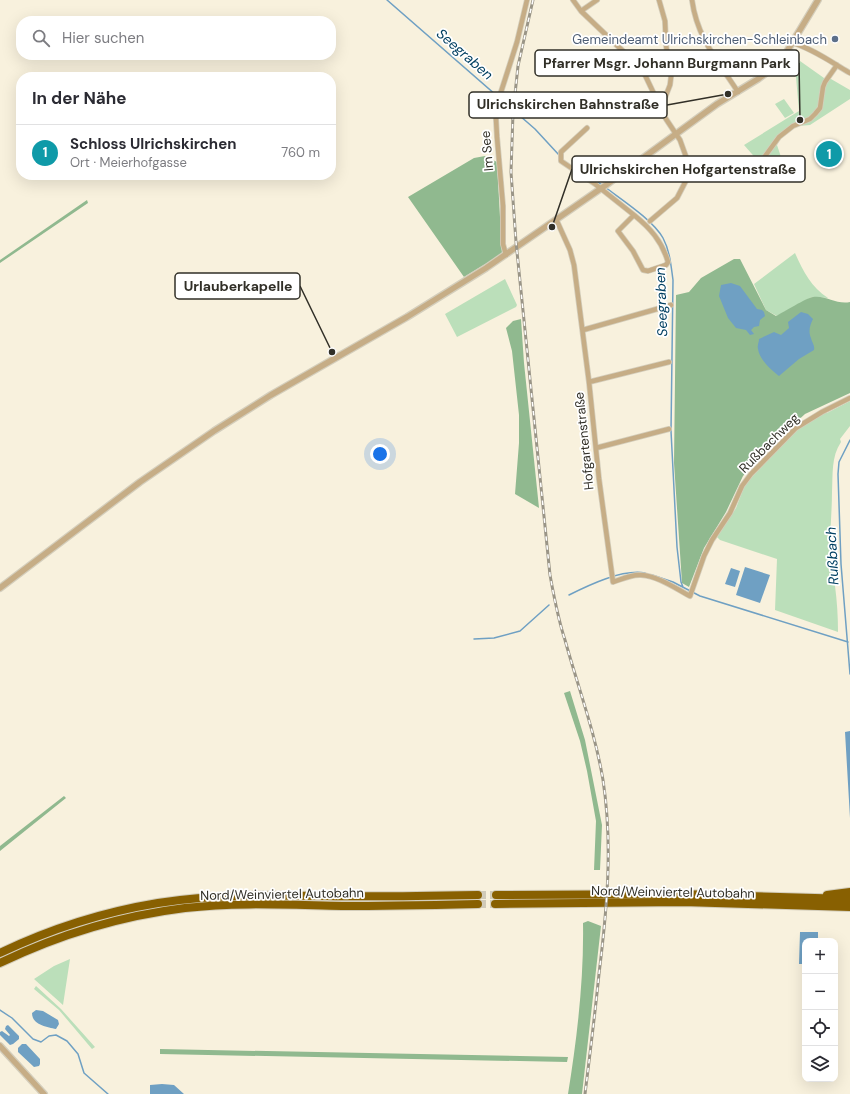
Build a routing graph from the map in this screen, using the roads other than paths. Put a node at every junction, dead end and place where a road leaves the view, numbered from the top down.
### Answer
1 (527, 0) edge
2 (572, 0) edge
3 (597, 0) edge
4 (659, 0) edge
5 (692, 0) edge
6 (818, 0) edge
7 (581, 11) junction
8 (792, 43) junction
9 (837, 65) junction
10 (850, 73) edge
11 (738, 92) junction
12 (661, 108) junction
13 (587, 128) dead end
14 (676, 134) junction
15 (692, 169) junction
16 (603, 187) junction
17 (634, 215) junction
18 (556, 219) junction
19 (650, 221) dead end
20 (506, 255) junction
21 (671, 305) dead end
22 (583, 330) junction
23 (669, 362) dead end
24 (589, 382) junction
25 (850, 398) edge
26 (669, 429) dead end
27 (596, 448) junction
28 (0, 588) edge
29 (691, 592) joint
30 (850, 892) edge
31 (496, 895) tunnel mouth
32 (478, 896) tunnel mouth
33 (850, 900) edge
34 (799, 902) junction
35 (478, 904) tunnel mouth
36 (495, 904) tunnel mouth
37 (850, 907) edge
38 (850, 912) edge
39 (0, 953) edge
40 (0, 963) edge
41 (0, 1046) edge
42 (44, 1094) edge

1 - 20 street, Im See
2 - 7 street
3 - 7 street
4 - 12 street
5 - 11 street
6 - 8 street
7 - 12 street
8 - 9 street
8 - 11 street
9 - 10 street
9 - 15 street
11 - 14 street
12 - 14 street
13 - 16 street
14 - 15 street
14 - 16 street
15 - 19 street
16 - 17 street
16 - 18 street
17 - 17 street
18 - 20 street
18 - 22 street, Hofgartenstraße
20 - 28 street
21 - 22 street
22 - 24 street, Hofgartenstraße
23 - 24 street
24 - 27 street, Hofgartenstraße
25 - 29 street, Rußbachweg
26 - 27 street
27 - 29 street, Hofgartenstraße
30 - 34 highway
31 - 34 highway, Nord/Weinviertel Autobahn
32 - 39 highway, Nord/Weinviertel Autobahn
33 - 34 highway, Nord/Weinviertel Autobahn
34 - 36 highway, Nord/Weinviertel Autobahn
34 - 37 highway, Nord/Weinviertel Autobahn
34 - 38 highway
35 - 40 highway, Nord/Weinviertel Autobahn
41 - 42 street

